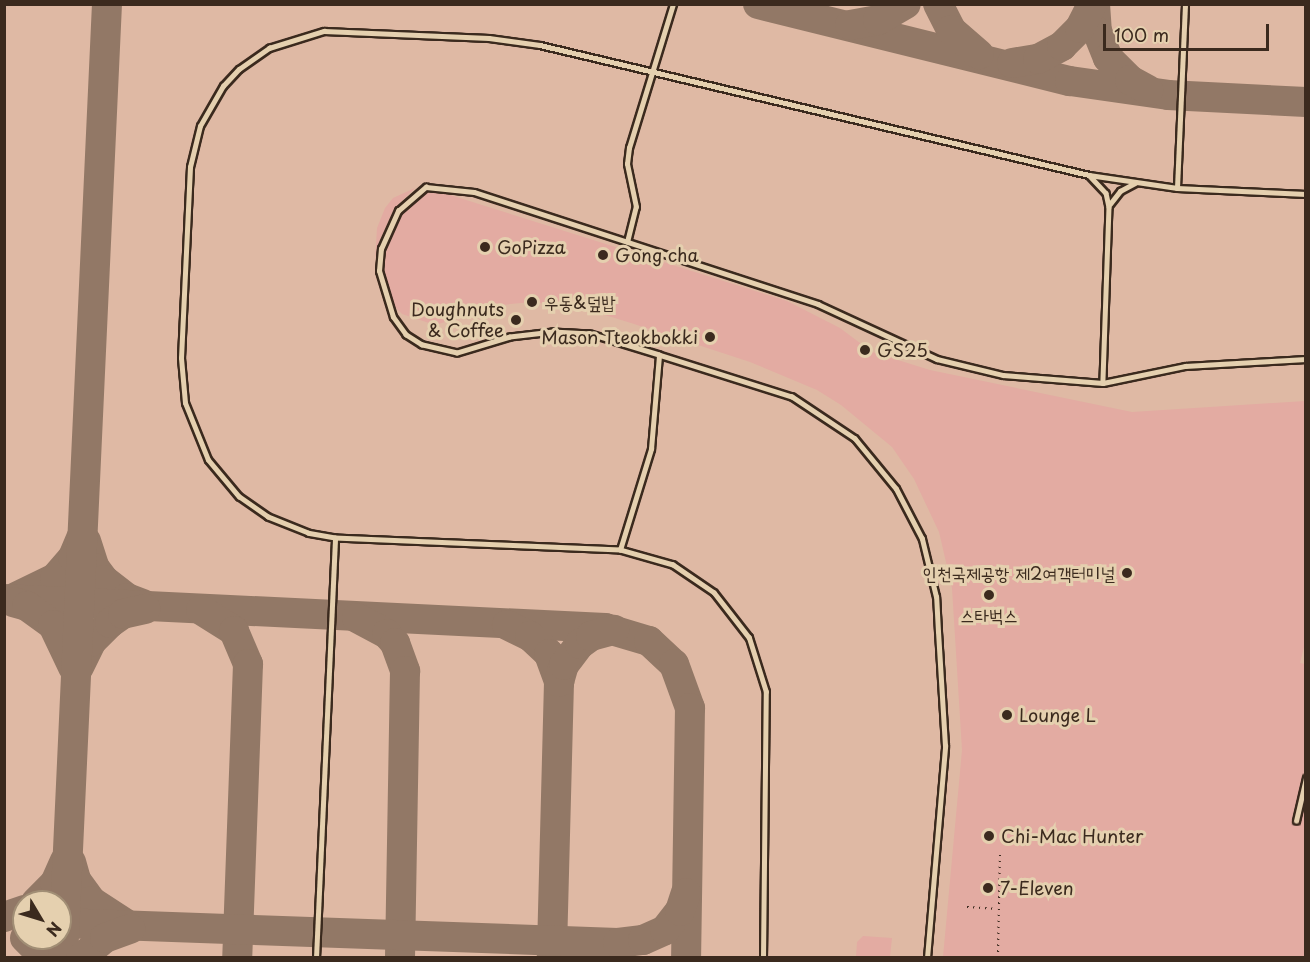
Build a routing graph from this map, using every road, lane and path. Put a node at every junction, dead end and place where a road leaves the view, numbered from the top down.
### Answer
1 (674, 4) edge
2 (1185, 4) edge
3 (652, 72) junction
4 (1089, 175) junction
5 (1136, 183) junction
6 (1178, 188) junction
7 (1305, 194) edge
8 (1109, 207) junction
9 (627, 242) junction
10 (659, 355) junction
11 (1305, 358) edge
12 (1103, 382) junction
13 (335, 538) junction
14 (620, 550) junction
15 (1305, 778) edge
16 (1296, 821) dead end
17 (1000, 855) dead end
18 (967, 907) dead end
19 (999, 909) junction
20 (316, 957) edge
21 (764, 957) edge
22 (927, 957) edge
23 (998, 957) edge

1 - 3 lane
2 - 6 lane
3 - 4 lane
3 - 9 lane
3 - 13 lane
4 - 5 lane
4 - 8 lane
5 - 6 lane
5 - 8 lane
6 - 7 lane
8 - 12 lane
9 - 10 lane
9 - 12 lane
10 - 14 lane
10 - 22 lane
11 - 12 lane
13 - 14 lane
13 - 20 lane
14 - 21 lane
15 - 16 lane
17 - 19 path
18 - 19 path
19 - 23 path

